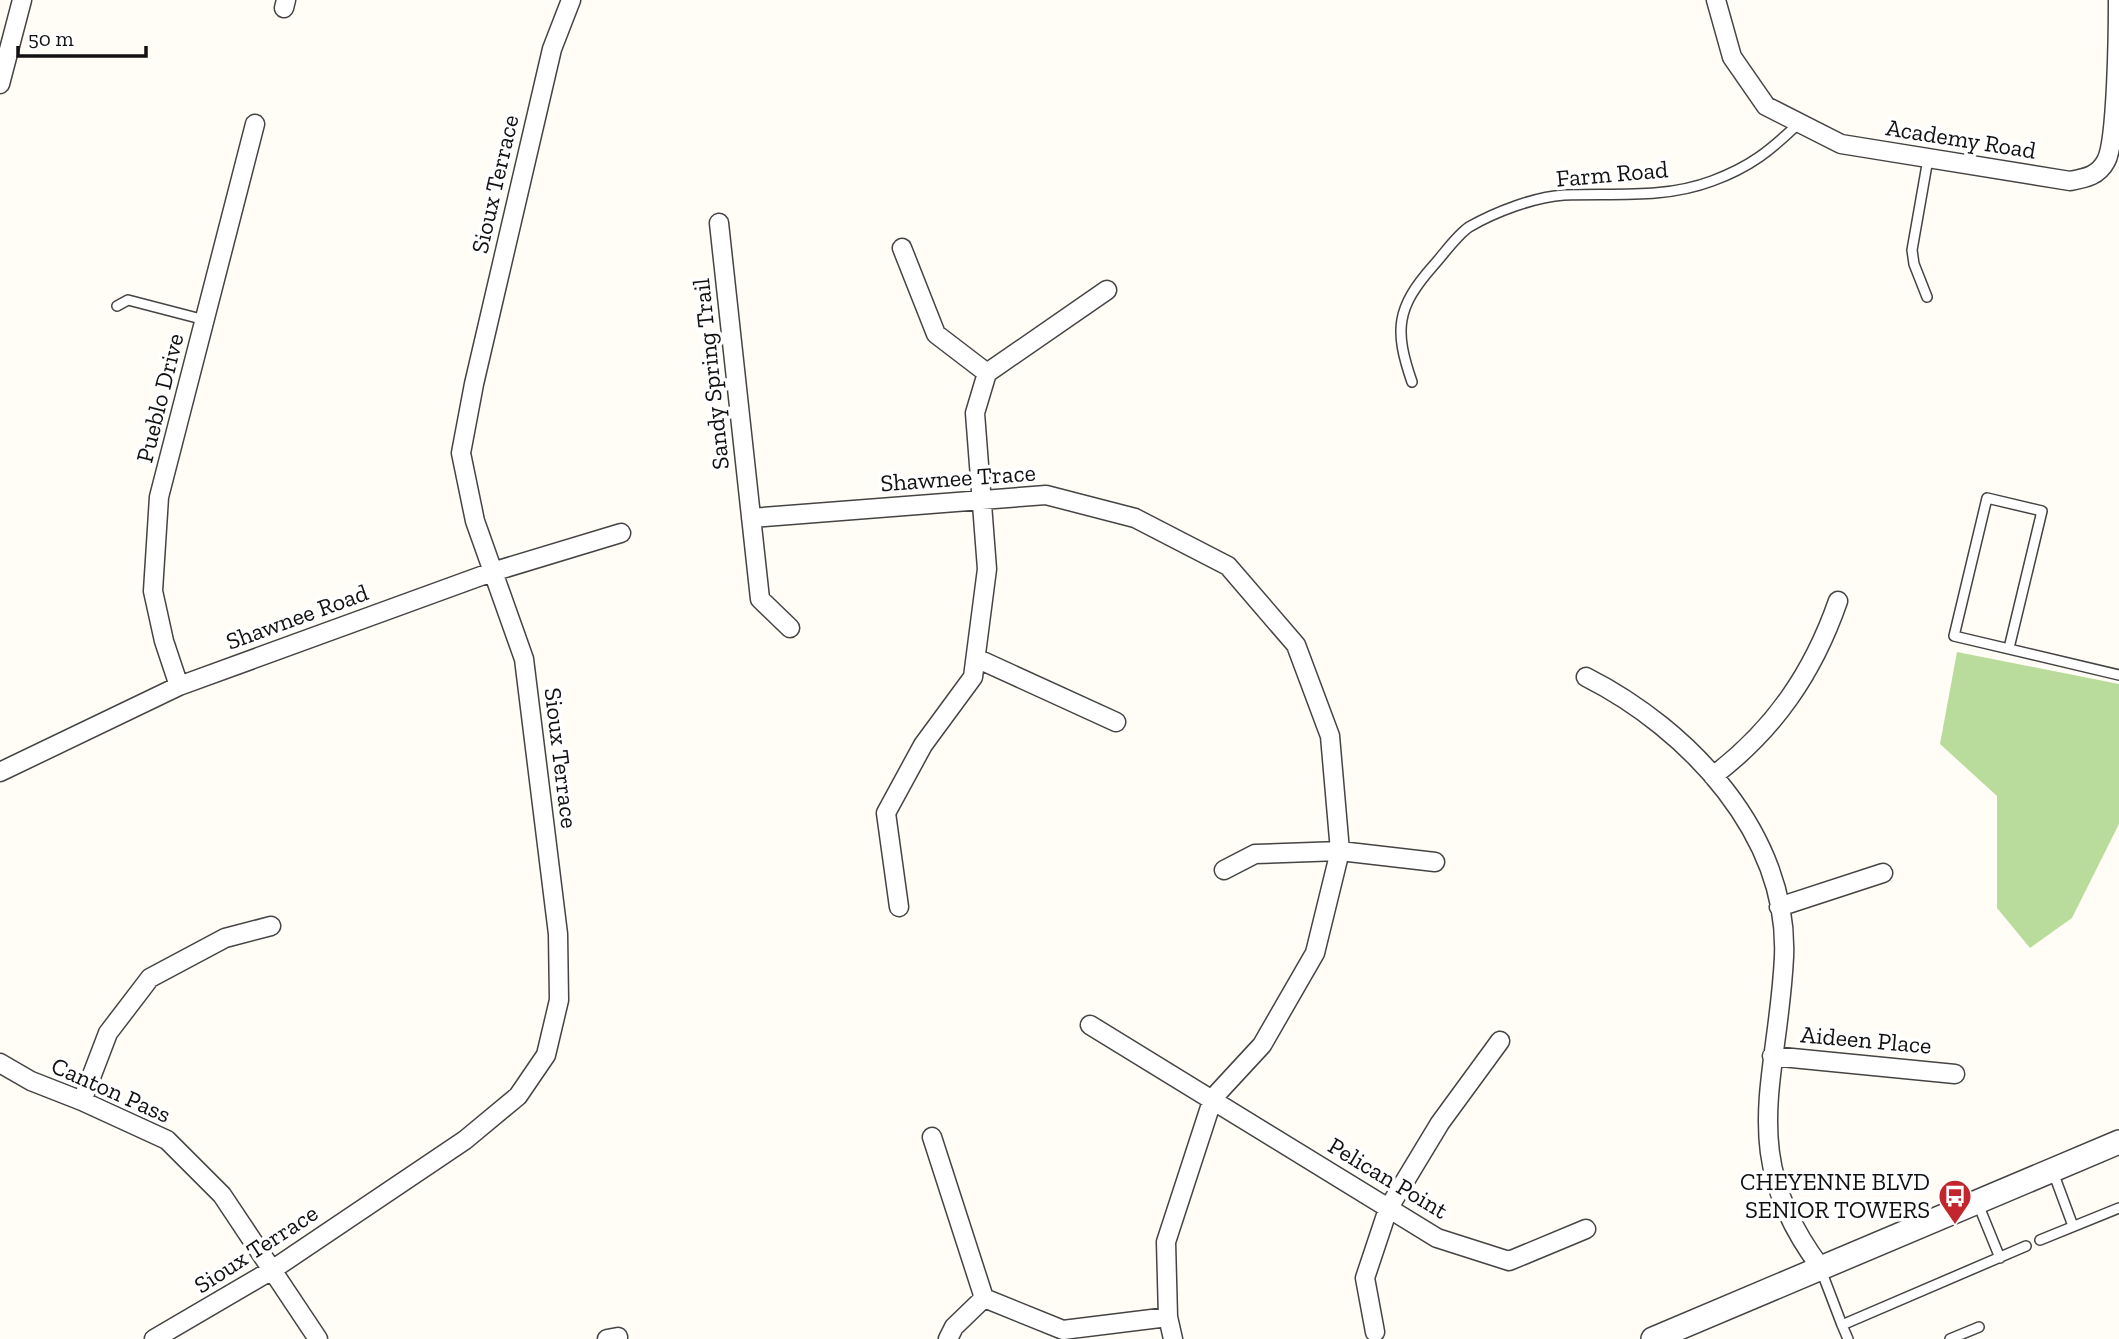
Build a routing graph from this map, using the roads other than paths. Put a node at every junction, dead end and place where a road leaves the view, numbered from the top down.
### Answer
1 (22, 0) edge
2 (571, 0) edge
3 (1716, 0) edge
4 (2118, 0) edge
5 (0, 84) edge
6 (1799, 123) junction
7 (255, 124) dead end
8 (1928, 159) junction
9 (719, 223) dead end
10 (902, 248) dead end
11 (1107, 290) dead end
12 (1927, 297) dead end
13 (117, 306) dead end
14 (205, 320) junction
15 (987, 373) junction
16 (1412, 382) dead end
17 (981, 499) junction
18 (751, 519) junction
19 (621, 533) dead end
20 (492, 572) junction
21 (1838, 601) dead end
22 (790, 628) dead end
23 (2009, 648) junction
24 (976, 657) junction
25 (2119, 675) edge
26 (1586, 677) dead end
27 (179, 686) junction
28 (1116, 722) dead end
29 (0, 772) edge
30 (1713, 776) junction
31 (1340, 851) junction
32 (1435, 862) dead end
33 (1224, 870) dead end
34 (1882, 873) dead end
35 (899, 907) dead end
36 (1779, 907) junction
37 (271, 926) dead end
38 (1090, 1025) dead end
39 (1500, 1041) dead end
40 (1772, 1056) junction
41 (0, 1063) edge
42 (1955, 1073) dead end
43 (1213, 1098) junction
44 (82, 1101) junction
45 (933, 1137) dead end
46 (2119, 1142) edge
47 (2052, 1170) junction
48 (1977, 1202) junction
49 (2119, 1208) edge
50 (1388, 1209) junction
51 (2073, 1226) junction
52 (1586, 1228) dead end
53 (2040, 1240) dead end
54 (2026, 1247) dead end
55 (2000, 1258) junction
56 (1821, 1268) junction
57 (272, 1270) junction
58 (984, 1298) junction
59 (1168, 1317) junction
60 (1842, 1325) junction
61 (1979, 1327) dead end
62 (1375, 1332) dead end
63 (155, 1339) edge
64 (318, 1339) edge
65 (948, 1339) edge
66 (1173, 1339) edge
67 (1653, 1339) edge
68 (1848, 1339) edge
69 (1950, 1339) edge

1 - 5 street
2 - 20 street, Sioux Terrace
3 - 6 street, Academy Road
4 - 8 street, Academy Road
6 - 8 street, Academy Road
6 - 16 lane, Farm Road
7 - 14 street, Pueblo Drive
8 - 12 lane
9 - 18 street, Sandy Spring Trail
10 - 15 street
11 - 15 street
13 - 14 lane
14 - 27 street, Pueblo Drive
15 - 17 street
17 - 18 street, Shawnee Trace
17 - 24 street
17 - 31 street, Shawnee Trace
18 - 22 street, Sandy Spring Trail
19 - 20 street, Shawnee Road
20 - 27 street, Shawnee Road
20 - 57 street, Sioux Terrace
21 - 30 street
23 - 23 lane
23 - 25 lane
24 - 28 street
24 - 35 street
26 - 30 street
27 - 29 street, Shawnee Road
30 - 36 street
31 - 32 street
31 - 33 street
31 - 43 street, Shawnee Trace
34 - 36 street
36 - 40 street
37 - 44 street
38 - 43 street, Pelican Point
39 - 50 street
40 - 42 street, Aideen Place
40 - 56 street
41 - 44 street, Canton Pass
43 - 50 street, Pelican Point
43 - 59 street, Shawnee Trace
44 - 57 street, Canton Pass
45 - 58 street
46 - 47 street
47 - 48 street
47 - 51 lane
48 - 55 lane
48 - 56 street
49 - 51 lane
50 - 52 street, Pelican Point
50 - 62 street
51 - 53 lane
54 - 55 lane
55 - 60 lane
56 - 60 lane
56 - 67 street
57 - 63 street, Sioux Terrace
57 - 64 street, Canton Pass
58 - 59 street
58 - 65 street
59 - 66 street, Shawnee Trace
60 - 68 lane
61 - 69 lane

